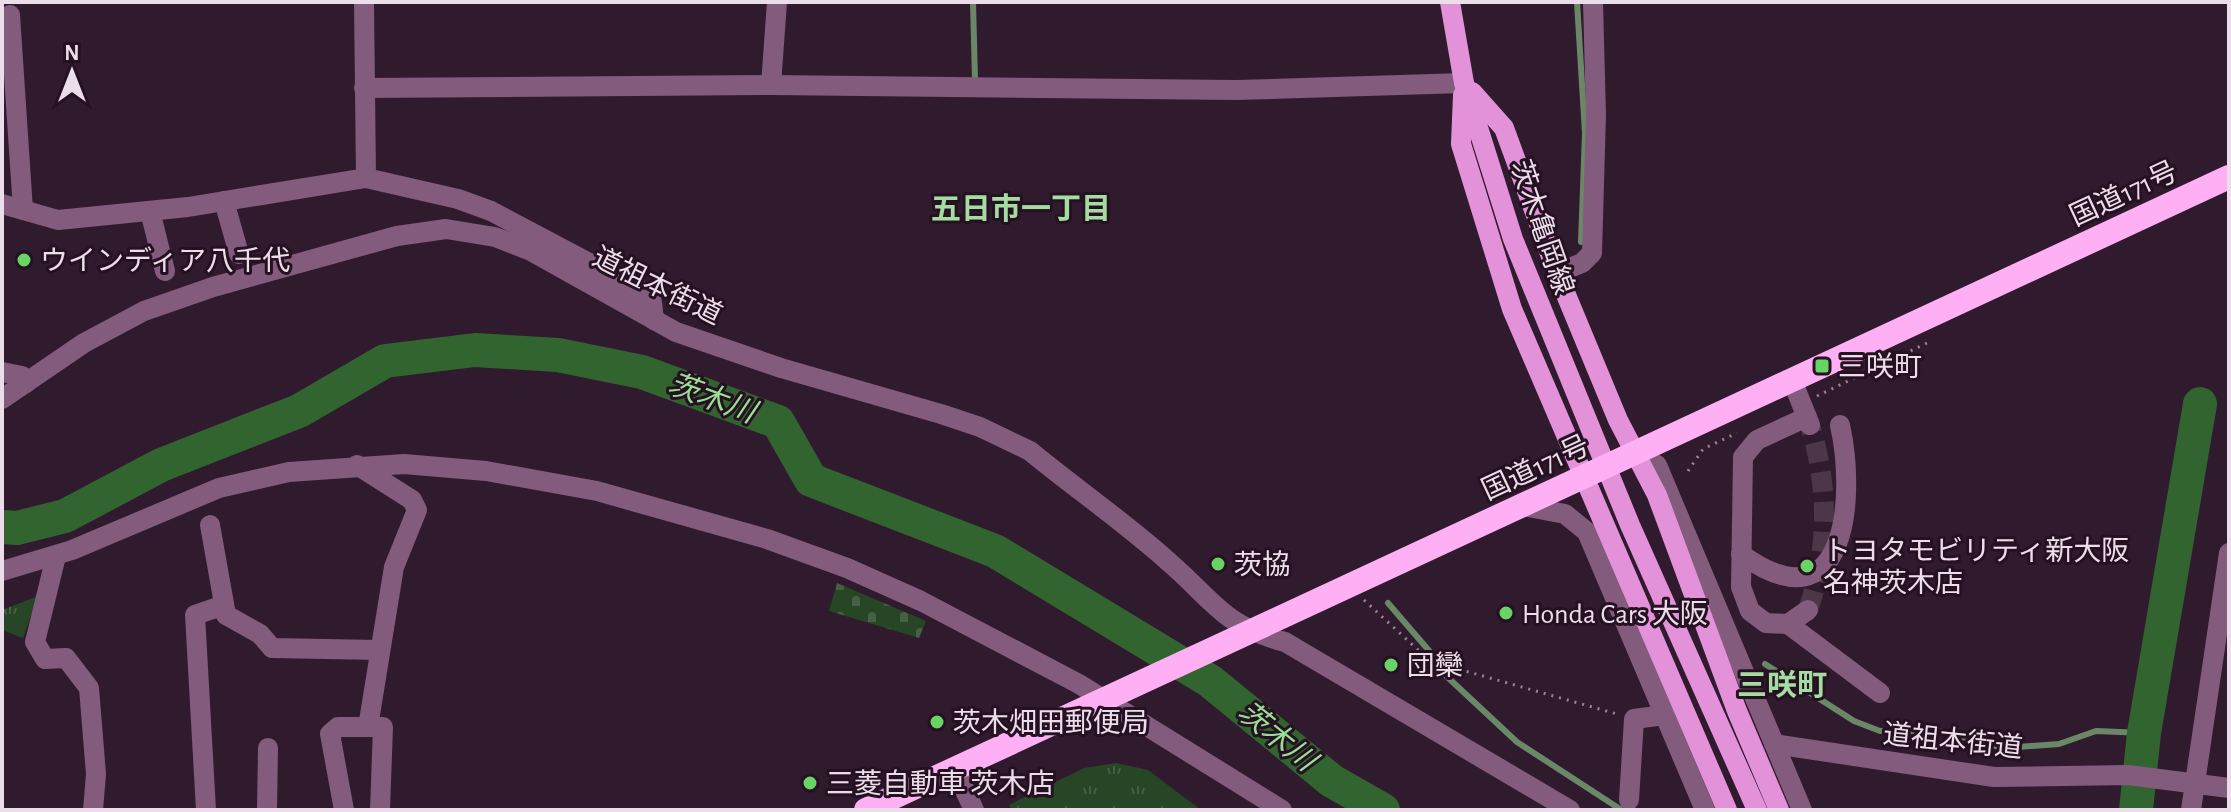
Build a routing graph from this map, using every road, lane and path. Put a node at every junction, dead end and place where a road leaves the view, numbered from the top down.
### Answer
1 (364, 2) edge
2 (777, 2) edge
3 (1450, 2) edge
4 (1593, 2) edge
5 (10, 15) dead end
6 (1464, 83) junction
7 (771, 85) junction
8 (364, 88) junction
9 (2229, 177) edge
10 (366, 178) junction
11 (224, 201) junction
12 (2, 204) edge
13 (23, 210) junction
14 (150, 211) junction
15 (239, 254) dead end
16 (165, 271) dead end
17 (1557, 273) junction
18 (654, 320) junction
19 (1935, 339) dead end
20 (2, 372) edge
21 (1792, 380) junction
22 (26, 383) junction
23 (2, 399) edge
24 (1806, 415) junction
25 (1840, 425) dead end
26 (1745, 430) dead end
27 (1635, 453) junction
28 (357, 465) junction
29 (1688, 471) dead end
30 (1584, 477) junction
31 (1524, 506) junction
32 (210, 525) dead end
33 (2229, 553) edge
34 (56, 556) junction
35 (1745, 556) junction
36 (2, 571) edge
37 (1350, 585) junction
38 (224, 605) junction
39 (1808, 610) tunnel mouth
40 (1754, 616) junction
41 (1788, 624) junction
42 (1724, 628) junction
43 (1243, 636) junction
44 (379, 650) junction
45 (1880, 693) dead end
46 (1106, 700) junction
47 (1665, 715) junction
48 (1634, 719) junction
49 (368, 727) junction
50 (1774, 744) junction
51 (268, 748) dead end
52 (1733, 760) junction
53 (956, 771) junction
54 (2199, 784) junction
55 (2229, 788) edge
56 (1629, 800) dead end
57 (93, 810) edge
58 (206, 810) edge
59 (267, 810) edge
60 (344, 810) edge
61 (380, 810) edge
62 (866, 810) edge
63 (974, 810) edge
64 (1282, 810) edge
65 (1570, 810) edge
66 (1705, 810) edge
67 (1727, 810) edge
68 (1750, 810) edge
69 (1757, 810) edge
70 (1779, 810) edge
71 (1802, 810) edge
72 (2191, 810) edge

1 - 8 street
2 - 7 street
3 - 6 main road, 茨木亀岡線
4 - 17 street
5 - 13 street
6 - 7 street
6 - 17 main road
6 - 30 main road
6 - 52 main road, 茨木亀岡線
7 - 8 street
8 - 10 street
9 - 21 highway, 国道171号
10 - 11 street
10 - 18 street
11 - 14 street
11 - 15 street
12 - 13 street
13 - 14 street
14 - 16 street
17 - 27 main road
18 - 22 street, 道祖本街道
18 - 43 street, 道祖本街道
19 - 24 path
20 - 22 street
21 - 24 street
21 - 27 highway, 国道171号
22 - 23 street, 道祖本街道
24 - 35 street
25 - 35 street
26 - 29 path
27 - 30 highway, 国道171号
27 - 42 street
27 - 70 main road
28 - 34 street
28 - 44 street
28 - 46 street
30 - 31 highway, 国道171号
30 - 67 main road
31 - 37 highway, 国道171号
31 - 47 street
32 - 38 street
33 - 54 street
34 - 36 street
34 - 57 street
35 - 40 street
37 - 43 highway, 国道171号
37 - 48 path
38 - 44 street
38 - 58 street
39 - 41 street
40 - 41 street
40 - 42 street
41 - 45 street
42 - 50 street
43 - 46 highway, 国道171号
43 - 65 street
44 - 49 street
46 - 53 highway, 国道171号
46 - 64 street
47 - 48 street
47 - 66 street
48 - 56 street
49 - 60 street
49 - 61 street
50 - 54 street, 道祖本街道
50 - 71 street
51 - 59 street
52 - 68 main road
52 - 69 main road
53 - 62 highway, 国道171号
53 - 63 street
54 - 55 street, 道祖本街道
54 - 72 street

